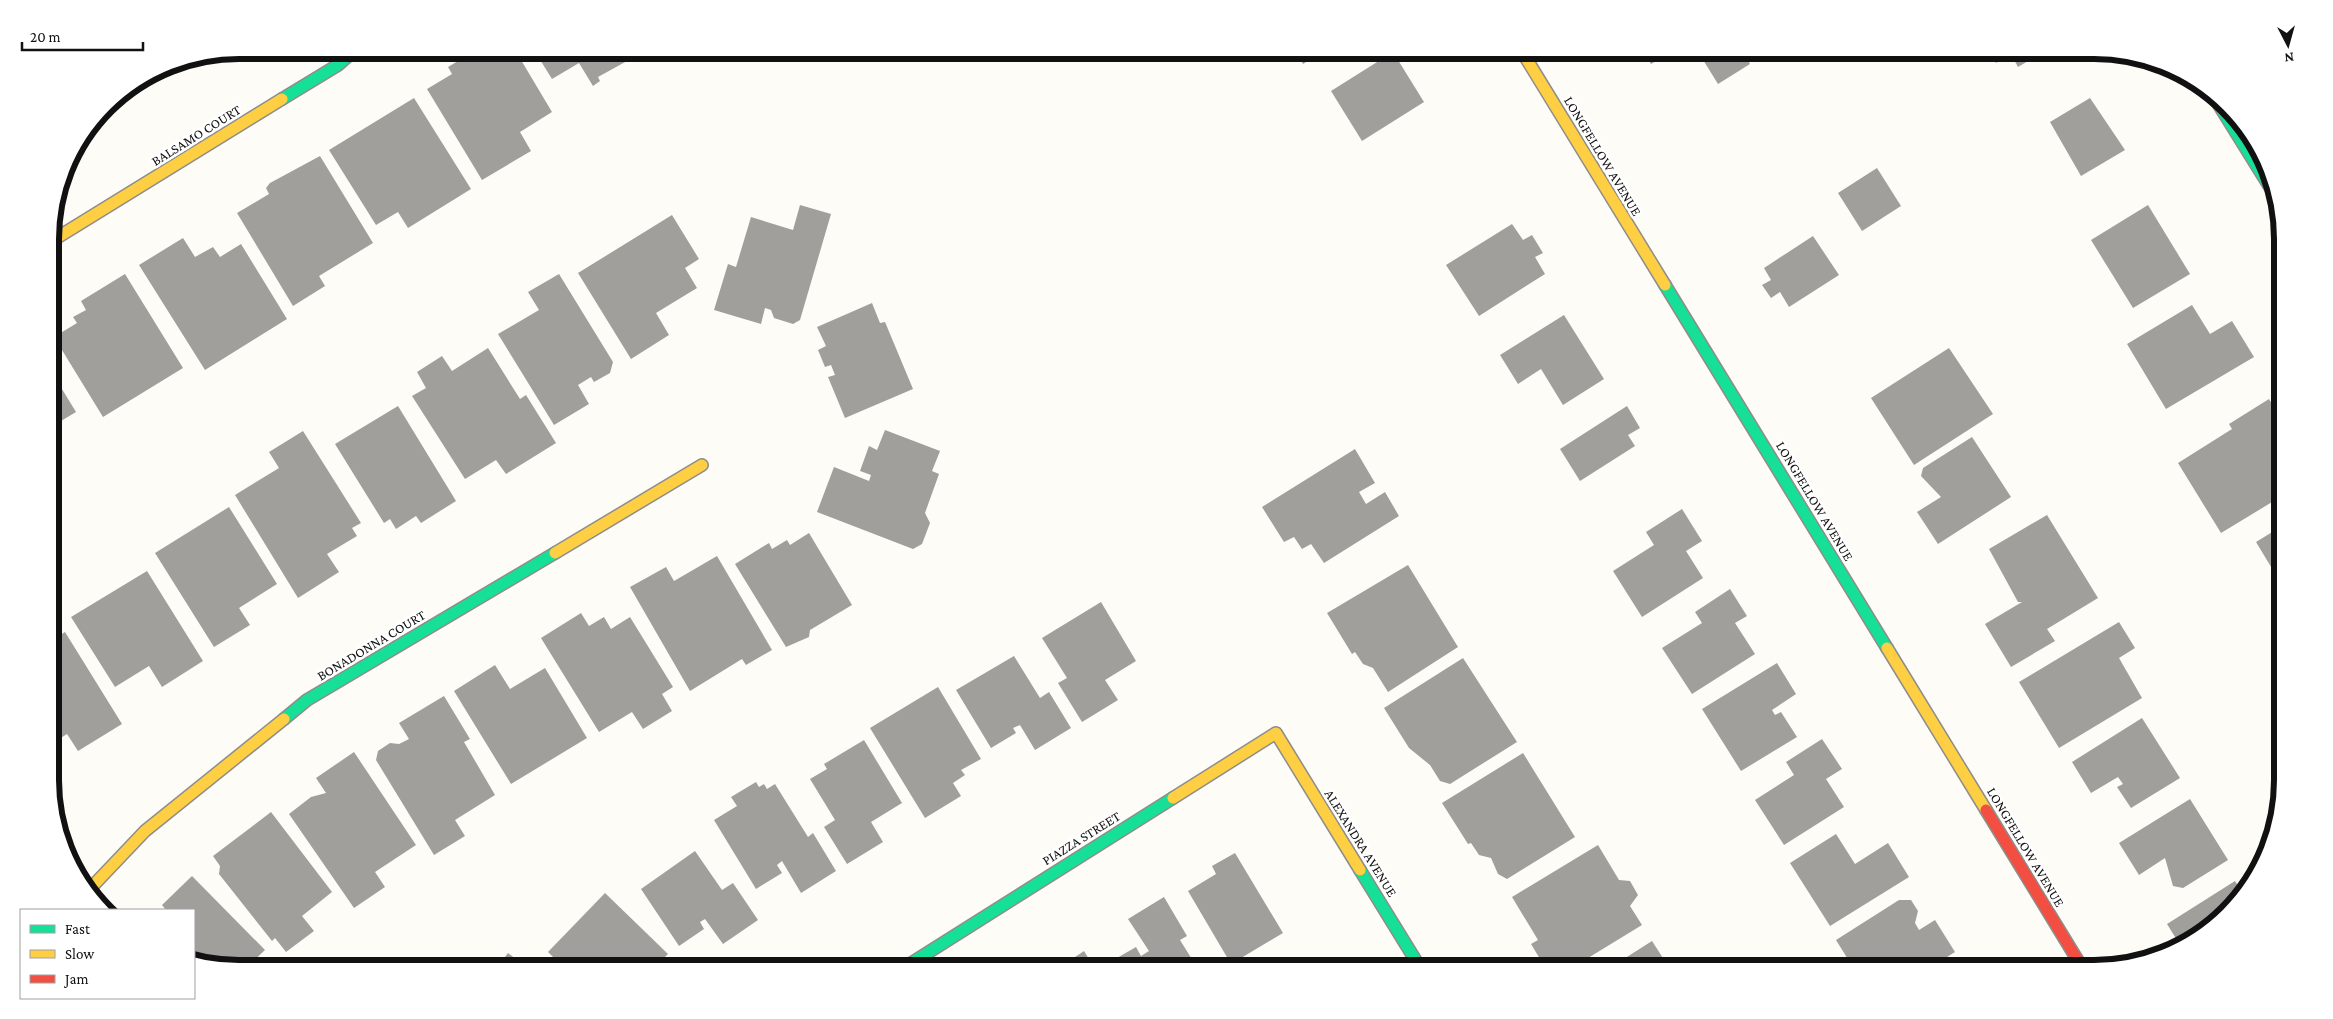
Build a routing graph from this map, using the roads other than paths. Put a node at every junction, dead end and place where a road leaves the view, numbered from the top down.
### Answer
1 (344, 59) edge
2 (1527, 59) edge
3 (2226, 117) edge
4 (2263, 176) edge
5 (59, 236) edge
6 (702, 465) dead end
7 (1276, 733) joint
8 (93, 886) edge
9 (916, 960) edge
10 (1415, 960) edge
11 (2077, 960) edge

1 - 5 street, BALSAMO COURT
2 - 11 street, LONGFELLOW AVENUE
3 - 4 street
6 - 8 street, BONADONNA COURT
7 - 9 street, PIAZZA STREET
7 - 10 street, ALEXANDRA AVENUE

